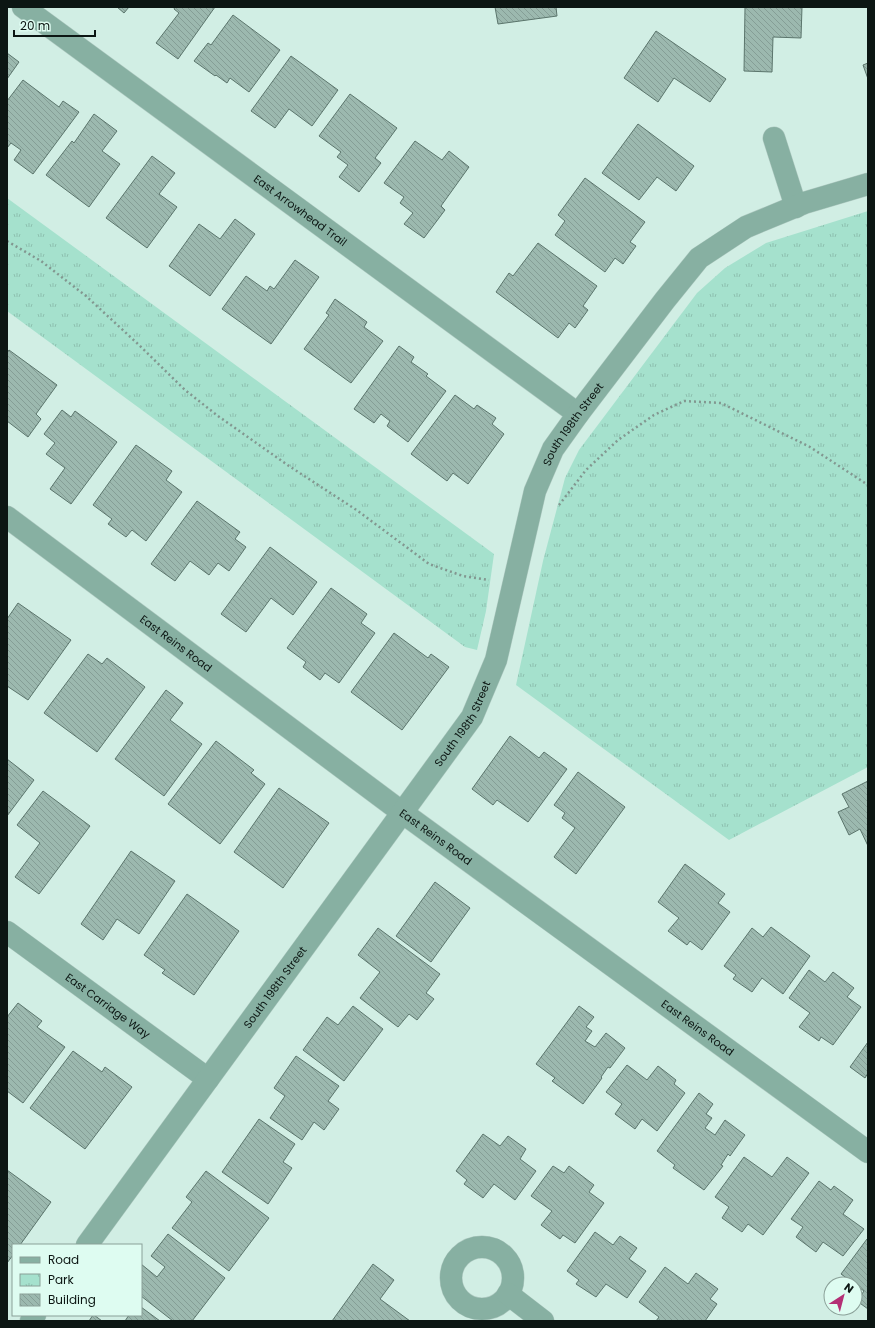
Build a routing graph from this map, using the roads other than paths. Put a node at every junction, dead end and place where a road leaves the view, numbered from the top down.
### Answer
1 (23, 7) edge
2 (774, 138) dead end
3 (868, 184) edge
4 (796, 207) junction
5 (578, 414) junction
6 (7, 517) edge
7 (403, 813) junction
8 (7, 932) edge
9 (208, 1079) junction
10 (868, 1152) edge
11 (88, 1244) edge
12 (508, 1294) dead end
13 (544, 1321) edge

1 - 5 street, East Arrowhead Trail
2 - 4 street
3 - 4 street, South 198th Street
4 - 5 street, South 198th Street
5 - 7 street, South 198th Street
6 - 7 street, East Reins Road
7 - 9 street, South 198th Street
7 - 10 street, East Reins Road
8 - 9 street, East Carriage Way
9 - 11 street, South 198th Street
12 - 13 street

